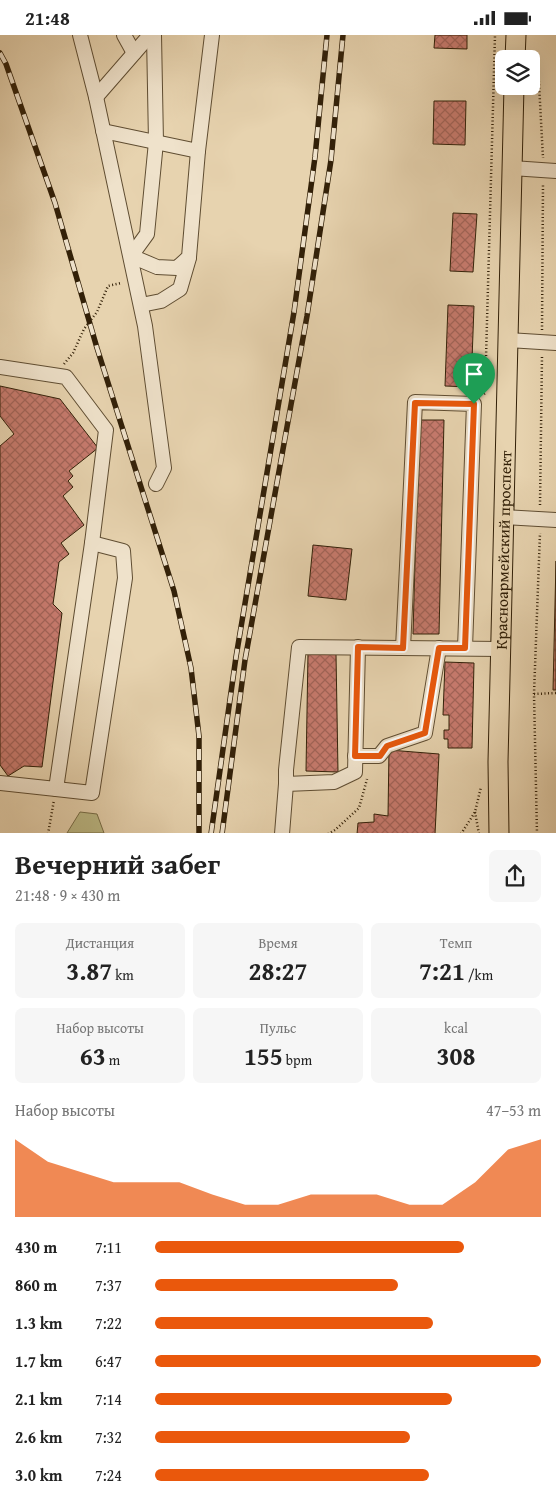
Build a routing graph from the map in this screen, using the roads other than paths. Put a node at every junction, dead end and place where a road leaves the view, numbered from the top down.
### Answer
1 (80, 35) edge
2 (124, 35) edge
3 (150, 35) edge
4 (154, 35) edge
5 (212, 35) edge
6 (516, 35) edge
7 (520, 50) edge
8 (134, 53) junction
9 (514, 95) edge
10 (96, 97) junction
11 (104, 131) junction
12 (156, 142) junction
13 (198, 151) junction
14 (512, 168) junction
15 (550, 170) edge
16 (131, 257) junction
17 (189, 257) junction
18 (141, 305) junction
19 (508, 340) junction
20 (549, 343) edge
21 (0, 367) edge
22 (156, 484) dead end
23 (504, 517) junction
24 (556, 520) edge
25 (92, 543) junction
26 (358, 647) junction
27 (403, 648) junction
28 (439, 648) junction
29 (465, 648) junction
30 (501, 649) junction
31 (355, 756) junction
32 (0, 783) edge
33 (286, 784) junction
34 (56, 789) junction
35 (282, 833) edge
36 (499, 833) edge

1 - 10 lane
2 - 8 lane
3 - 8 lane
4 - 12 lane
5 - 13 lane
6 - 7 main road
8 - 10 lane
9 - 14 main road, Красноармейский проспект
10 - 11 lane
11 - 12 lane
11 - 16 lane
12 - 13 lane
12 - 16 lane
13 - 17 lane
14 - 15 lane
14 - 19 main road, Красноармейский проспект
16 - 17 lane
16 - 18 lane
17 - 18 lane
18 - 22 lane
19 - 20 lane
19 - 23 main road, Красноармейский проспект
21 - 25 lane
23 - 24 lane
23 - 30 main road, Красноармейский проспект
25 - 34 lane
25 - 34 lane
26 - 27 lane
26 - 31 lane
26 - 33 lane
27 - 28 lane
27 - 29 lane
28 - 29 lane
28 - 31 lane
29 - 30 lane
30 - 36 main road, Красноармейский проспект
31 - 33 lane
32 - 34 lane
33 - 35 lane

